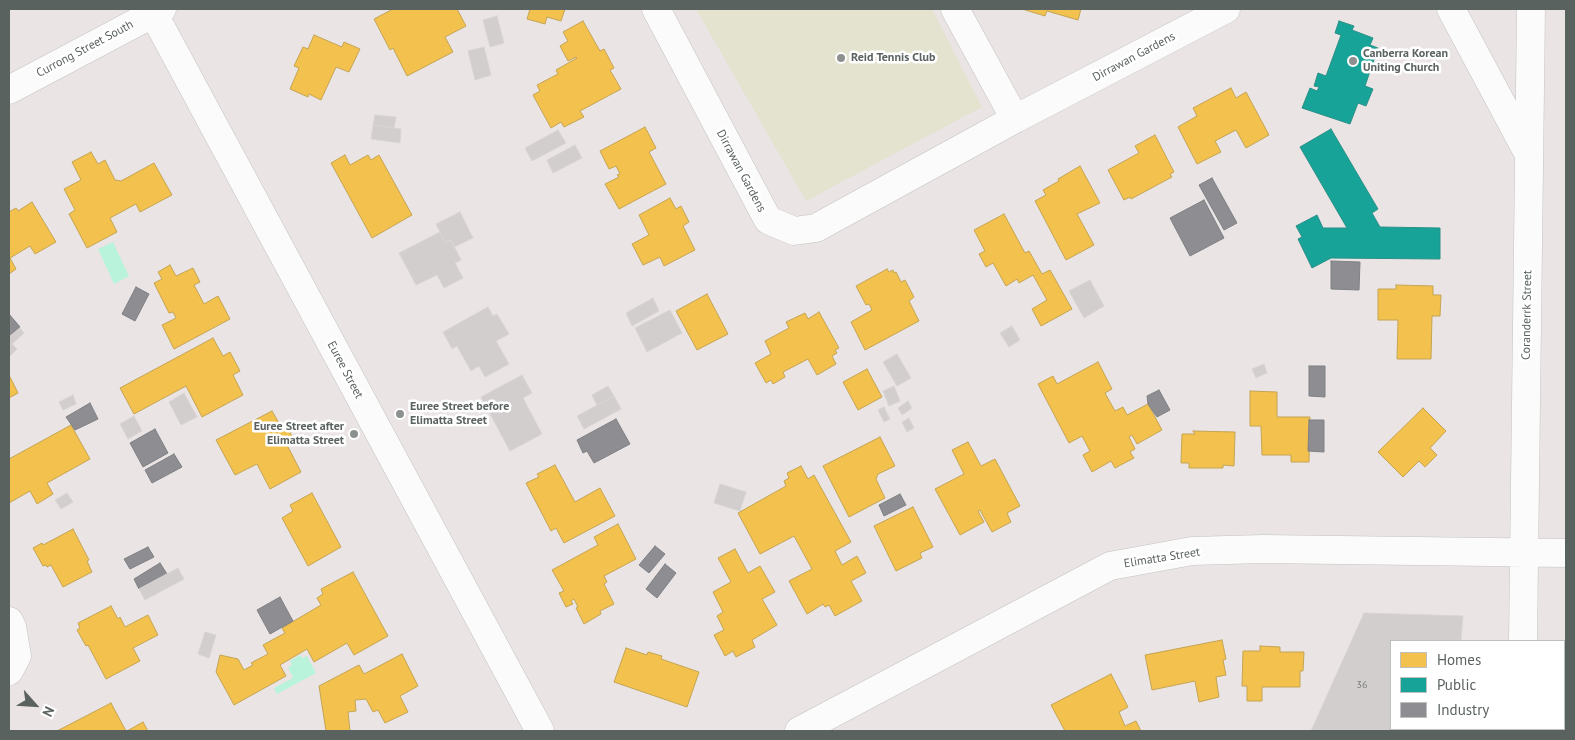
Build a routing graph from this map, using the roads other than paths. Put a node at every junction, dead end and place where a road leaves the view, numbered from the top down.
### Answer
1 (656, 9) edge
2 (955, 9) edge
3 (1226, 9) edge
4 (1451, 9) edge
5 (1531, 9) edge
6 (155, 10) edge
7 (9, 90) edge
8 (1015, 119) junction
9 (1529, 156) junction
10 (1524, 553) junction
11 (1566, 553) edge
12 (9, 620) edge
13 (1523, 640) edge
14 (9, 671) edge
15 (540, 731) edge
16 (799, 731) edge

1 - 8 street, Dirrawan Gardens
2 - 8 street
3 - 8 street, Dirrawan Gardens
4 - 9 street, Coranderrk Street
5 - 9 street
6 - 7 street, Currong Street South
6 - 15 street, Euree Street
9 - 10 street, Coranderrk Street
10 - 11 street, Elimatta Street
10 - 13 street, Coranderrk Street
10 - 16 street, Elimatta Street
12 - 14 street

